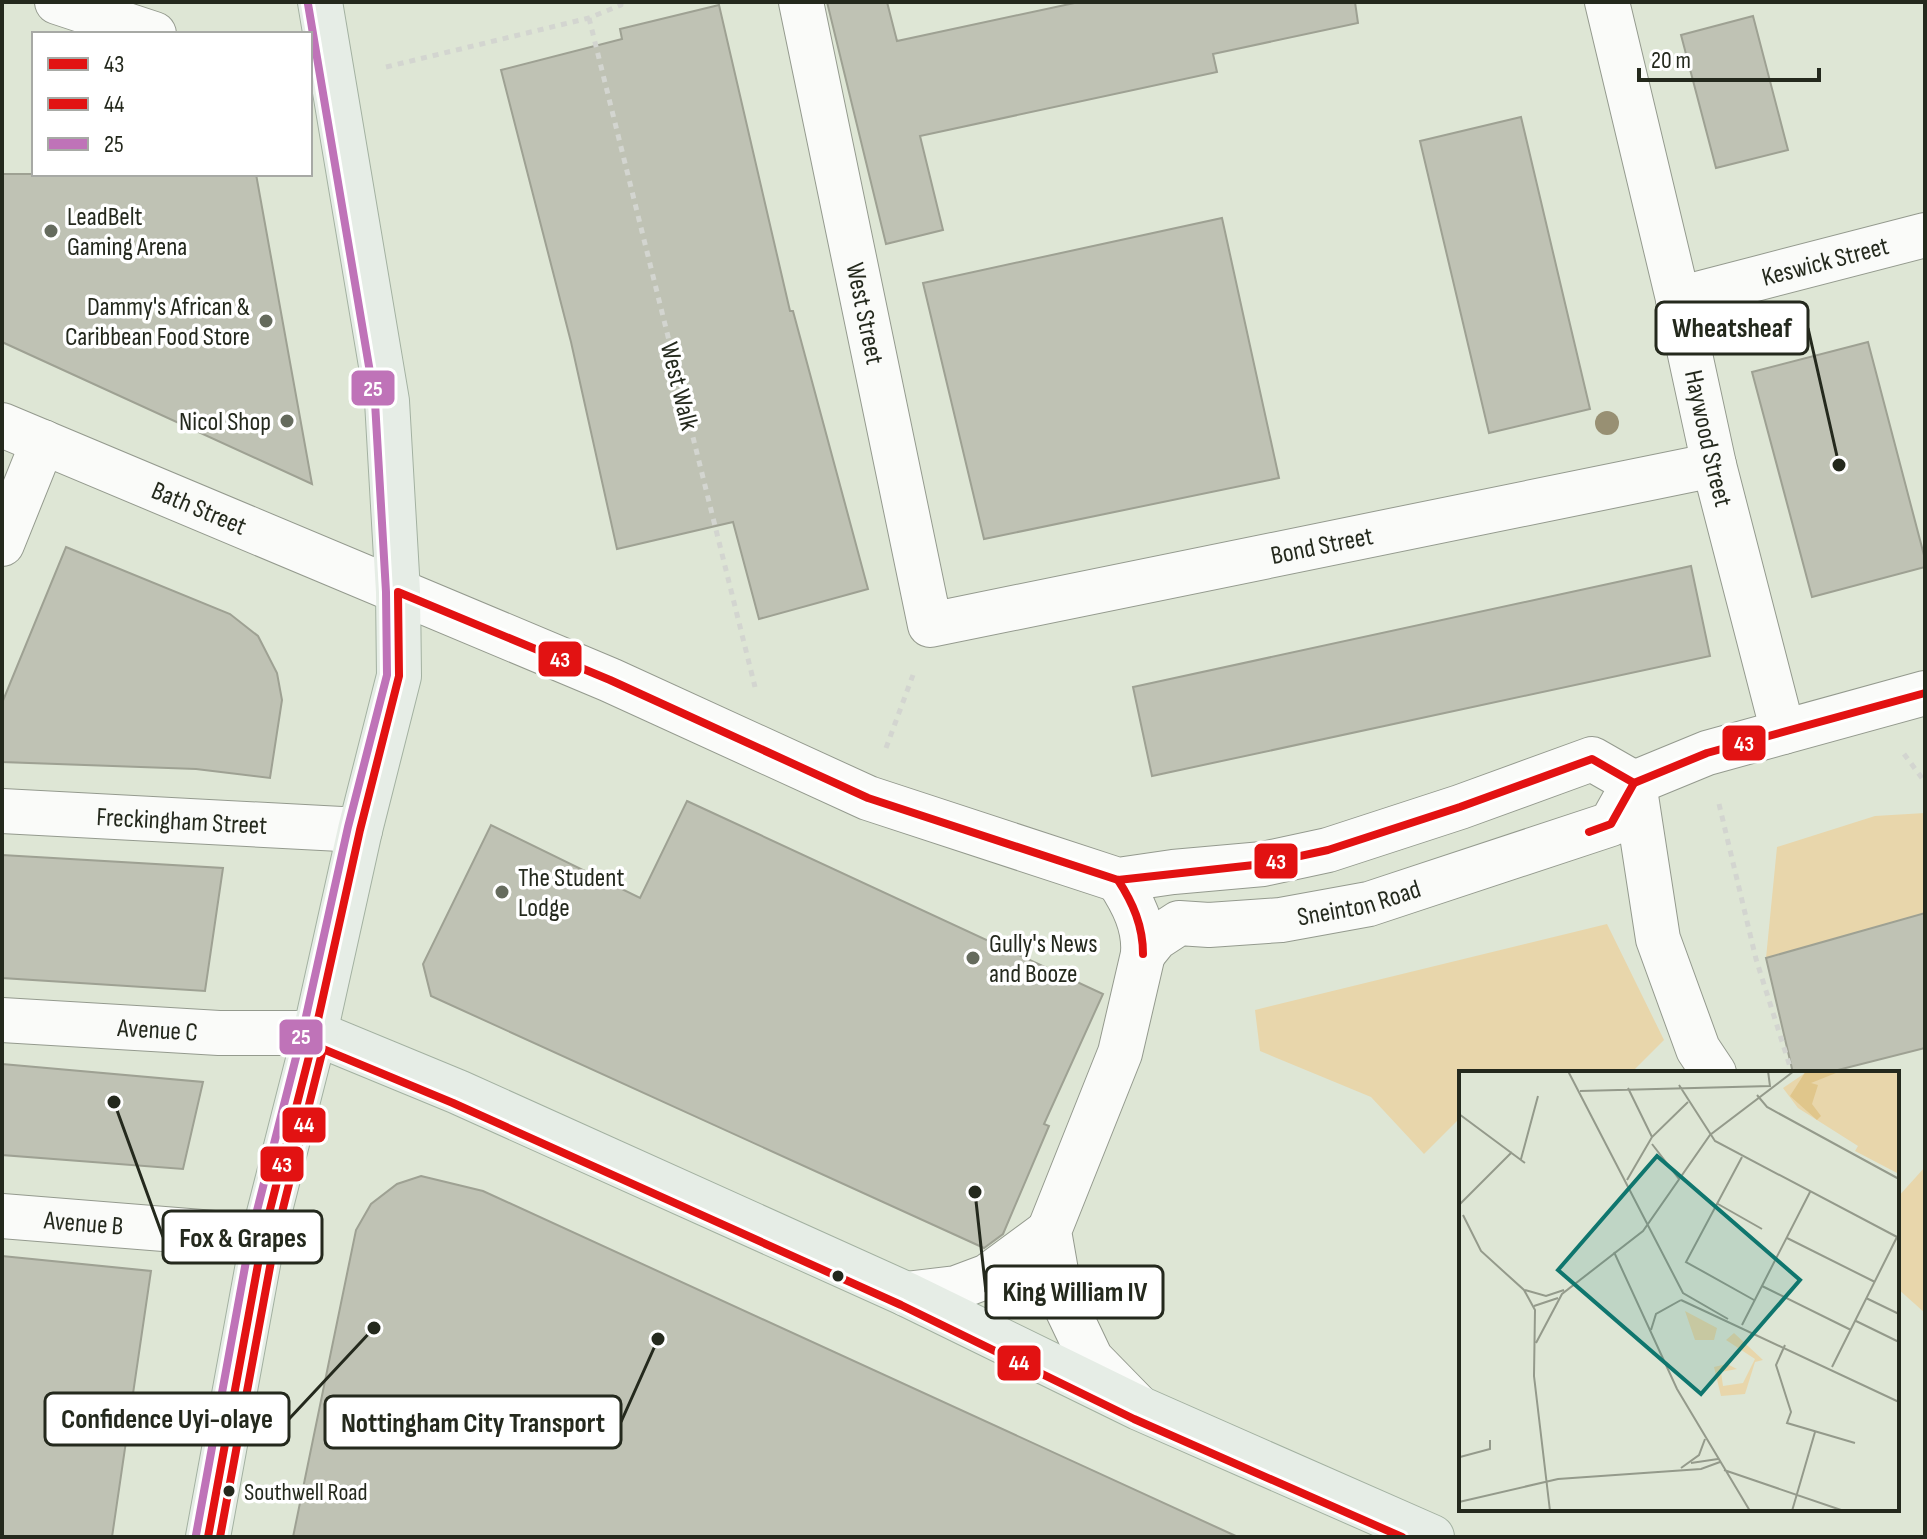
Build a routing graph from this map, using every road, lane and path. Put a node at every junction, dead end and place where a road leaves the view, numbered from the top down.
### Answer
1 (57, 2) edge
2 (621, 2) edge
3 (801, 2) edge
4 (1607, 2) edge
5 (589, 18) junction
6 (319, 25) edge
7 (148, 32) edge
8 (333, 80) junction
9 (1925, 235) edge
10 (1678, 299) junction
11 (2, 425) edge
12 (43, 442) junction
13 (1714, 465) junction
14 (2, 544) edge
15 (398, 592) junction
16 (930, 625) junction
17 (1925, 693) edge
18 (1783, 732) junction
19 (774, 753) junction
20 (1707, 753) junction
21 (1634, 783) junction
22 (868, 798) junction
23 (2, 811) edge
24 (360, 830) junction
25 (1118, 880) junction
26 (1143, 954) junction
27 (2, 1020) edge
28 (315, 1033) junction
29 (1713, 1071) edge
30 (1791, 1071) edge
31 (2, 1216) edge
32 (1049, 1231) junction
33 (263, 1237) junction
34 (906, 1294) junction
35 (1139, 1408) junction
36 (208, 1537) edge
37 (1432, 1537) edge

1 - 7 street
2 - 5 path
3 - 16 street, West Street
4 - 10 street, Haywood Street
5 - 8 path
5 - 19 path, West Walk
6 - 8 main road
8 - 15 main road
9 - 10 street, Keswick Street
10 - 13 street, Haywood Street
11 - 12 street, Bath Street
12 - 14 street
12 - 15 street, Bath Street
13 - 16 street, Bond Street
13 - 18 street, Haywood Street
15 - 19 street
15 - 24 main road
16 - 22 path
17 - 18 street
18 - 20 street
19 - 22 street
20 - 21 street
20 - 30 path
21 - 25 street
21 - 26 street, Sneinton Road
21 - 29 street
22 - 25 street
23 - 24 street, Freckingham Street
24 - 28 main road
25 - 26 street
26 - 32 street
27 - 28 street, Avenue C
28 - 33 main road
28 - 34 main road
31 - 33 street, Avenue B
32 - 34 street
32 - 35 street
33 - 36 main road
34 - 35 main road
35 - 37 main road

